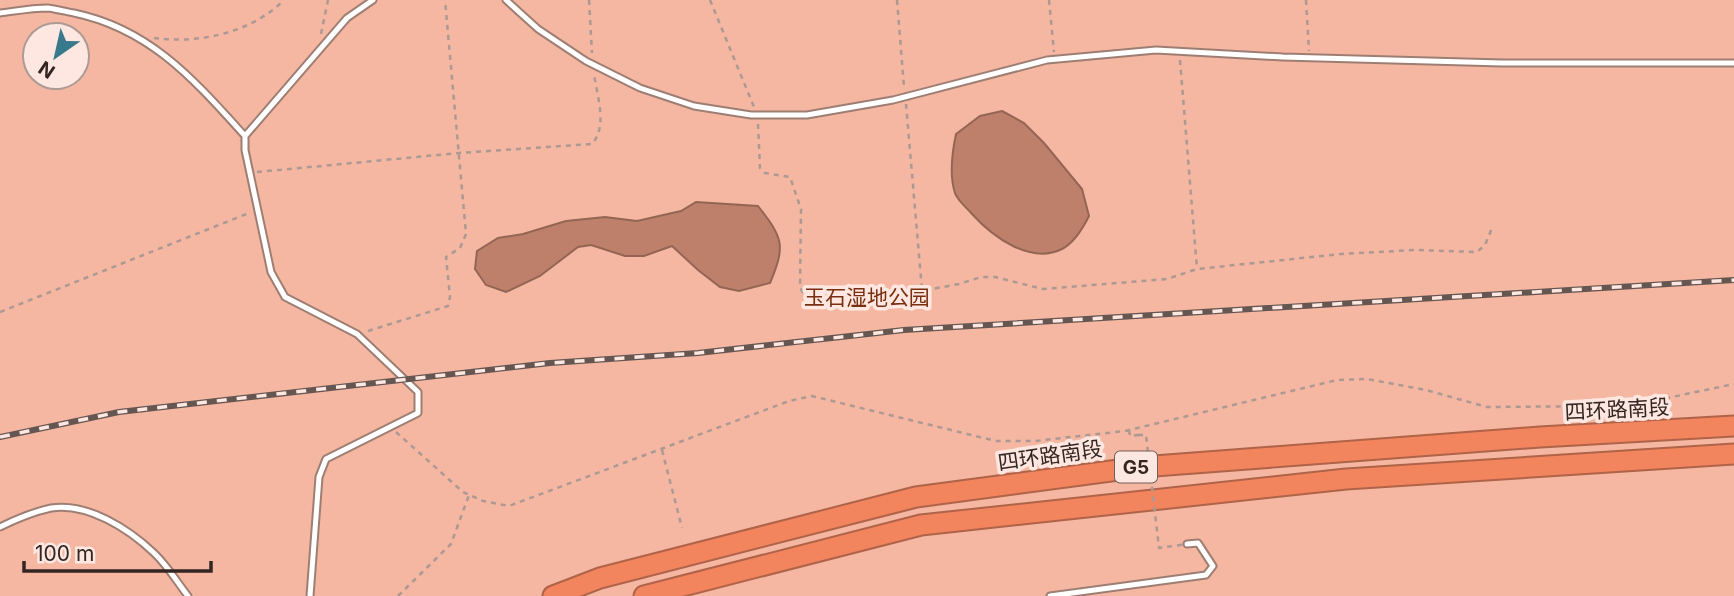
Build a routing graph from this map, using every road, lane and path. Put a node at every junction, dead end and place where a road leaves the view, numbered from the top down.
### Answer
1 (284, 0) edge
2 (328, 0) edge
3 (373, 0) edge
4 (445, 0) edge
5 (506, 0) edge
6 (589, 0) edge
7 (710, 0) edge
8 (897, 0) edge
9 (1049, 0) edge
10 (1306, 0) edge
11 (0, 13) edge
12 (135, 35) junction
13 (318, 51) junction
14 (1180, 52) junction
15 (1310, 58) junction
16 (1054, 59) junction
17 (593, 64) junction
18 (1734, 64) edge
19 (905, 97) junction
20 (757, 115) junction
21 (245, 136) junction
22 (459, 153) junction
23 (250, 172) junction
24 (259, 209) junction
25 (1492, 228) dead end
26 (1197, 269) junction
27 (922, 290) junction
28 (0, 312) edge
29 (357, 334) junction
30 (1734, 384) edge
31 (1734, 426) edge
32 (391, 427) junction
33 (1129, 430) junction
34 (662, 449) junction
35 (1734, 454) edge
36 (469, 495) junction
37 (0, 527) edge
38 (682, 528) dead end
39 (1187, 544) joint
40 (188, 596) edge
41 (310, 596) edge
42 (398, 596) edge
43 (553, 596) edge
44 (644, 596) edge
45 (1050, 596) edge

1 - 12 path
2 - 13 path
3 - 13 lane
4 - 22 path
5 - 17 lane
6 - 17 path
7 - 20 path
8 - 19 path
9 - 16 path
10 - 15 path
11 - 12 lane
12 - 21 lane
13 - 21 lane
14 - 15 lane
14 - 16 lane
14 - 26 path
15 - 18 lane
16 - 19 lane
17 - 20 lane
17 - 22 path
19 - 20 lane
19 - 27 path
20 - 27 path
21 - 23 lane
22 - 23 path
22 - 29 path
23 - 24 lane
24 - 28 path
24 - 29 lane
25 - 26 path
26 - 27 path
29 - 32 lane
30 - 33 path
31 - 43 highway, 四环路南段 / G5
32 - 36 path
32 - 41 lane
33 - 34 path
33 - 39 path, bridge
34 - 36 path
34 - 38 path
35 - 44 highway, G5
36 - 42 path
37 - 40 lane
39 - 45 lane

